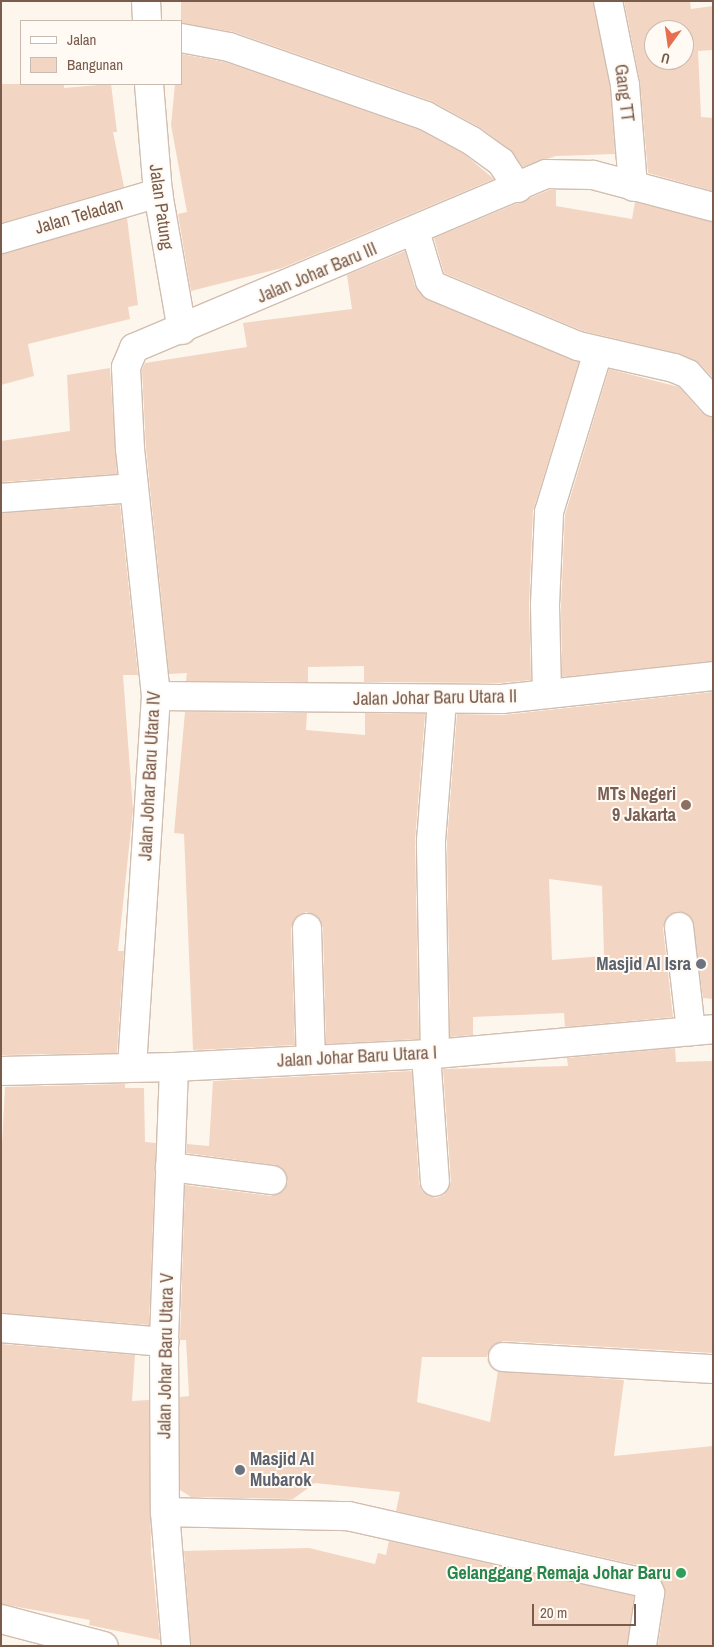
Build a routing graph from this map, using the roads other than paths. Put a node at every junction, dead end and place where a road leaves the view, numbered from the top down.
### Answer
1 (146, 1) edge
2 (608, 1) edge
3 (147, 20) edge
4 (182, 38) edge
5 (149, 85) edge
6 (633, 187) junction
7 (518, 188) junction
8 (158, 193) junction
9 (713, 207) edge
10 (416, 231) junction
11 (1, 238) edge
12 (182, 330) junction
13 (598, 352) junction
14 (126, 367) joint
15 (713, 402) edge
16 (134, 488) junction
17 (1, 498) edge
18 (713, 676) edge
19 (547, 694) junction
20 (156, 696) junction
21 (442, 700) junction
22 (679, 927) dead end
23 (306, 928) dead end
24 (702, 1030) edge
25 (430, 1054) junction
26 (311, 1059) junction
27 (174, 1066) junction
28 (132, 1067) junction
29 (1, 1071) edge
30 (170, 1167) junction
31 (272, 1180) dead end
32 (435, 1182) dead end
33 (1, 1328) edge
34 (164, 1342) junction
35 (502, 1357) dead end
36 (713, 1369) edge
37 (165, 1512) junction
38 (1, 1619) edge
39 (103, 1646) edge
40 (176, 1646) edge
41 (642, 1646) edge

1 - 3 street
2 - 6 street, Gang TT
4 - 7 street
5 - 8 street, Jalan Patung
6 - 7 street, Jalan Johar Baru III
6 - 9 street, Jalan Johar Baru III
7 - 10 street, Jalan Johar Baru III
8 - 11 street, Jalan Teladan
8 - 12 street, Jalan Patung
10 - 12 street, Jalan Johar Baru III
10 - 13 street
12 - 14 street, Jalan Johar Baru III
13 - 15 street
13 - 19 street
14 - 16 street, Jalan Johar Baru Utara IV
16 - 17 street
16 - 20 street, Jalan Johar Baru Utara IV
18 - 19 street, Jalan Johar Baru Utara II
19 - 21 street, Jalan Johar Baru Utara II
20 - 21 street, Jalan Johar Baru Utara II
20 - 28 street, Jalan Johar Baru Utara IV
21 - 25 street
22 - 24 street
23 - 26 street
24 - 25 street, Jalan Johar Baru Utara I
25 - 26 street, Jalan Johar Baru Utara I
25 - 32 street
26 - 27 street, Jalan Johar Baru Utara I
27 - 28 street, Jalan Johar Baru Utara I
27 - 30 street, Jalan Johar Baru Utara V
28 - 29 street, Jalan Johar Baru Utara I
30 - 31 street
30 - 34 street, Jalan Johar Baru Utara V
33 - 34 street
34 - 37 street, Jalan Johar Baru Utara V
35 - 36 street
37 - 40 street, Jalan Johar Baru Utara V
37 - 41 street
38 - 39 street

